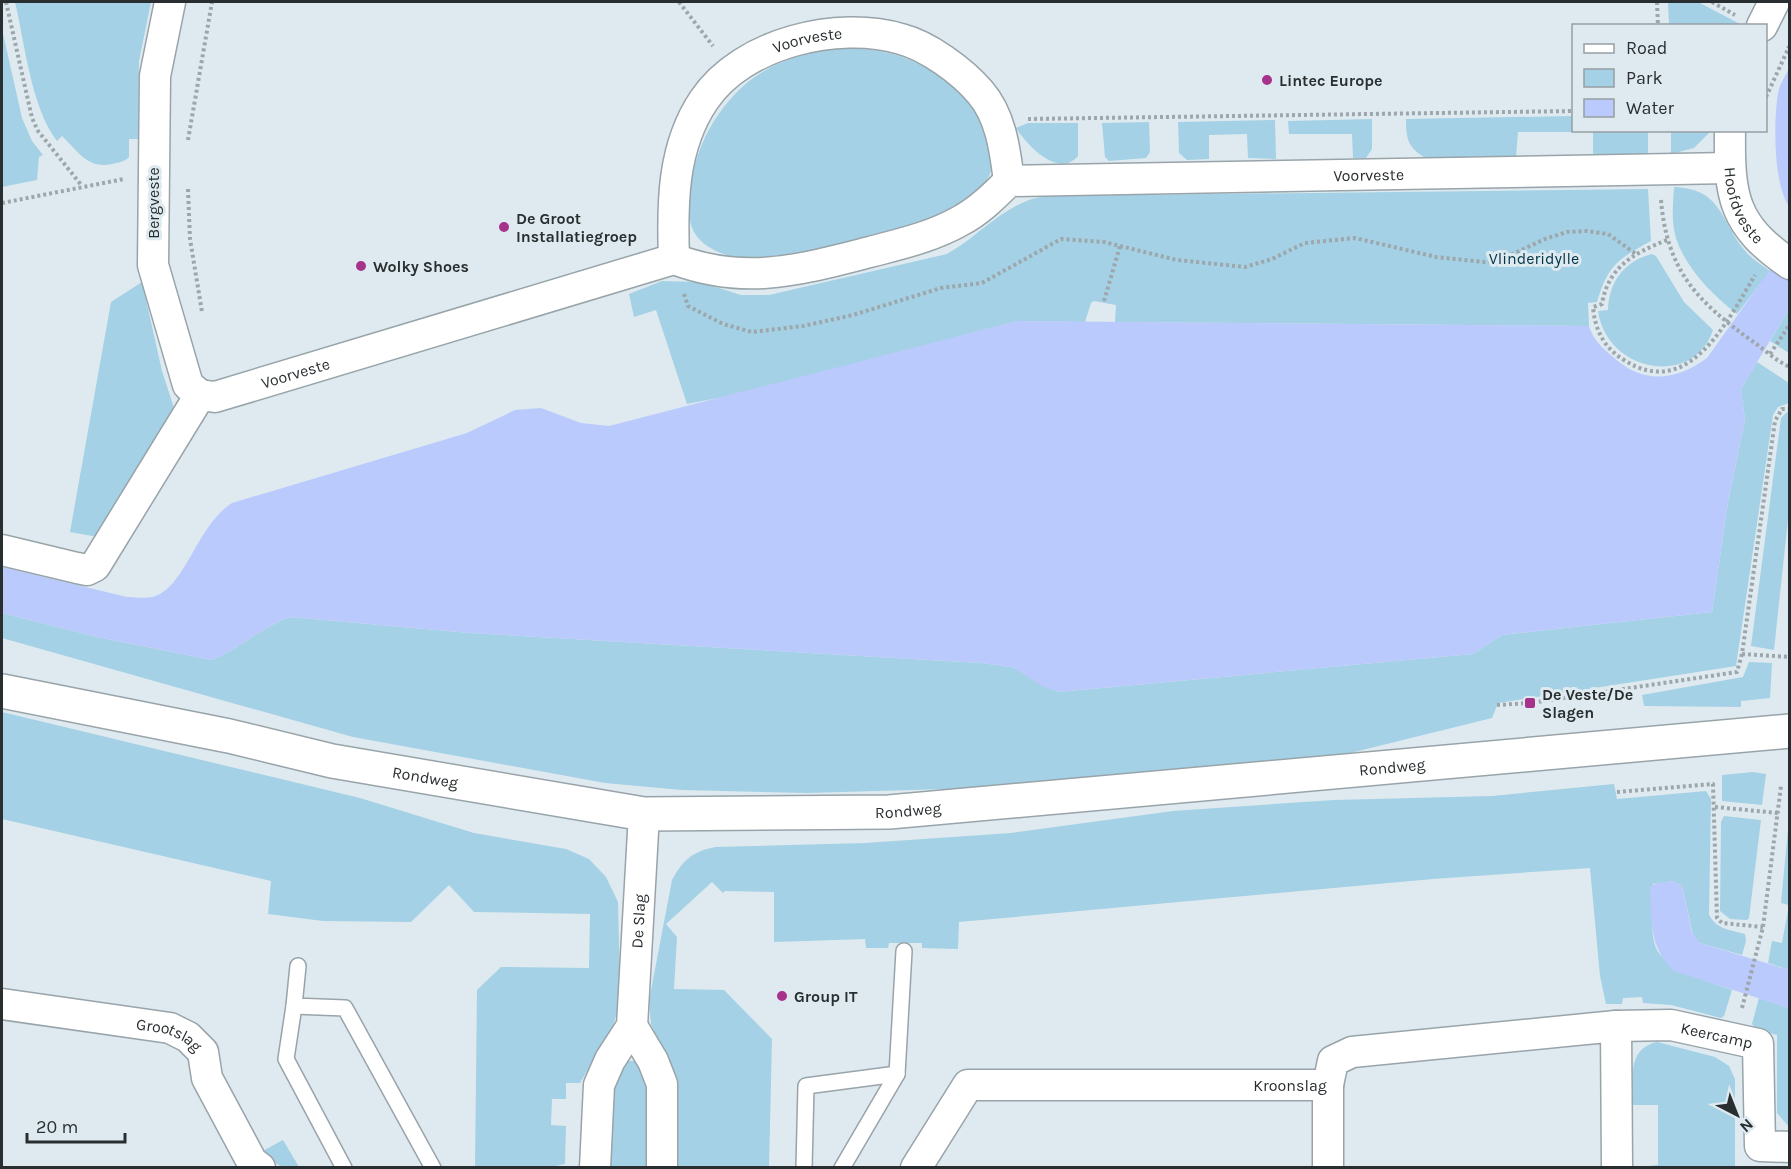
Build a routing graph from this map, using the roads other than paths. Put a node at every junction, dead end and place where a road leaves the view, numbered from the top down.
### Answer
1 (170, 2) edge
2 (1773, 2) edge
3 (1772, 34) edge
4 (1731, 132) edge
5 (1730, 168) junction
6 (1009, 181) junction
7 (1780, 257) edge
8 (674, 259) junction
9 (200, 395) junction
10 (2, 550) edge
11 (2, 687) edge
12 (2, 692) edge
13 (33, 696) junction
14 (1790, 731) edge
15 (645, 814) junction
16 (904, 951) dead end
17 (298, 966) dead end
18 (2, 1004) edge
19 (294, 1006) junction
20 (632, 1026) junction
21 (1616, 1026) junction
22 (897, 1074) junction
23 (1328, 1086) junction
24 (1790, 1147) edge
25 (260, 1167) edge
26 (344, 1167) edge
27 (433, 1167) edge
28 (595, 1167) edge
29 (662, 1167) edge
30 (804, 1167) edge
31 (843, 1167) edge
32 (916, 1167) edge
33 (1328, 1167) edge
34 (1617, 1167) edge

1 - 9 street, Bergveste
2 - 3 street
4 - 5 street, Hoofdveste
5 - 6 street, Voorveste
5 - 7 street, Hoofdveste
6 - 8 street
6 - 8 street, Voorveste
8 - 9 street, Voorveste
9 - 10 street
11 - 13 main road, Rondweg
12 - 13 main road, Rondweg
13 - 15 main road, Rondweg
14 - 15 main road, Rondweg
15 - 20 street, De Slag
16 - 22 lane
17 - 19 lane
18 - 25 street, Grootslag
19 - 26 lane
19 - 27 lane
20 - 28 street, De Slag
20 - 29 street
21 - 23 street, Kroonslag
21 - 24 street, Keercamp
21 - 34 street
22 - 30 lane
22 - 31 lane
23 - 32 street, Kroonslag
23 - 33 street

